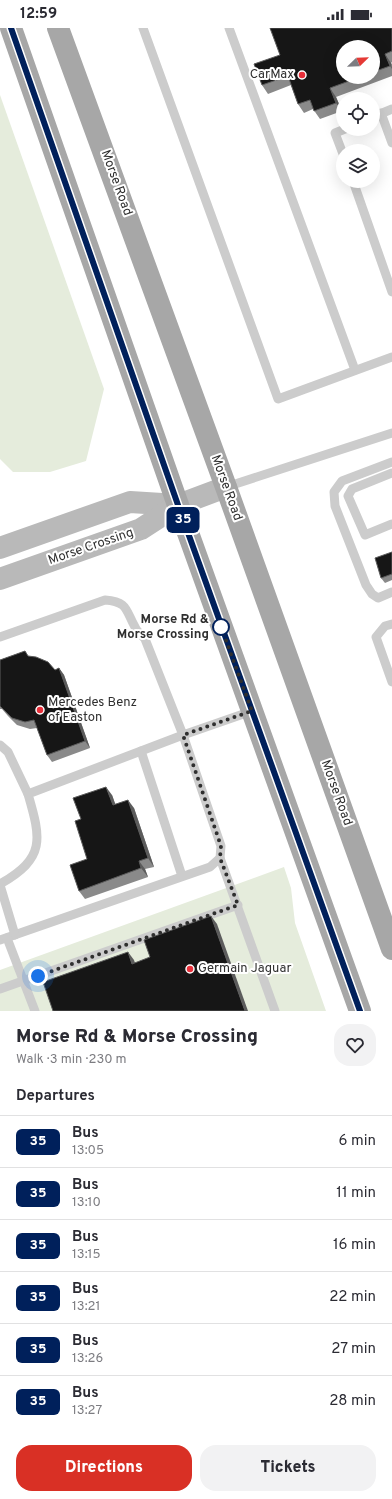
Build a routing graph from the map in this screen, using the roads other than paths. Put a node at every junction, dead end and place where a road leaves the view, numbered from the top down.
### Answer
1 (11, 28) edge
2 (58, 28) edge
3 (143, 28) edge
4 (229, 28) edge
5 (392, 109) edge
6 (380, 114) edge
7 (380, 121) edge
8 (392, 143) edge
9 (355, 188) edge
10 (392, 292) edge
11 (392, 357) edge
12 (355, 370) junction
13 (392, 433) edge
14 (392, 462) edge
15 (392, 473) edge
16 (226, 487) junction
17 (178, 505) junction
18 (392, 524) edge
19 (0, 548) edge
20 (0, 579) edge
21 (392, 592) edge
22 (392, 624) edge
23 (0, 637) edge
24 (392, 682) edge
25 (252, 711) junction
26 (183, 735) junction
27 (0, 744) edge
28 (141, 751) junction
29 (28, 794) junction
30 (220, 858) junction
31 (182, 876) junction
32 (0, 885) edge
33 (238, 905) junction
34 (7, 938) edge
35 (392, 949) edge
36 (23, 981) junction
37 (0, 989) edge
38 (35, 1011) edge
39 (275, 1011) edge
40 (360, 1011) edge

1 - 17 main road
2 - 16 main road, Morse Road
3 - 12 lane
4 - 12 lane
5 - 6 lane
7 - 8 lane
9 - 10 lane
11 - 12 lane
13 - 16 lane
14 - 21 lane
15 - 18 lane
16 - 17 main road, Morse Crossing
16 - 35 main road, Morse Road
17 - 19 main road, Morse Crossing
17 - 20 main road, Morse Crossing
17 - 25 main road
22 - 24 lane
23 - 26 lane
25 - 26 lane
25 - 40 main road
26 - 28 lane
26 - 30 lane
27 - 29 lane
28 - 29 lane
28 - 31 lane
29 - 32 lane
30 - 31 lane
30 - 33 lane
31 - 34 lane
32 - 34 lane
33 - 36 lane
33 - 39 lane
34 - 36 lane
36 - 37 lane
36 - 38 lane

